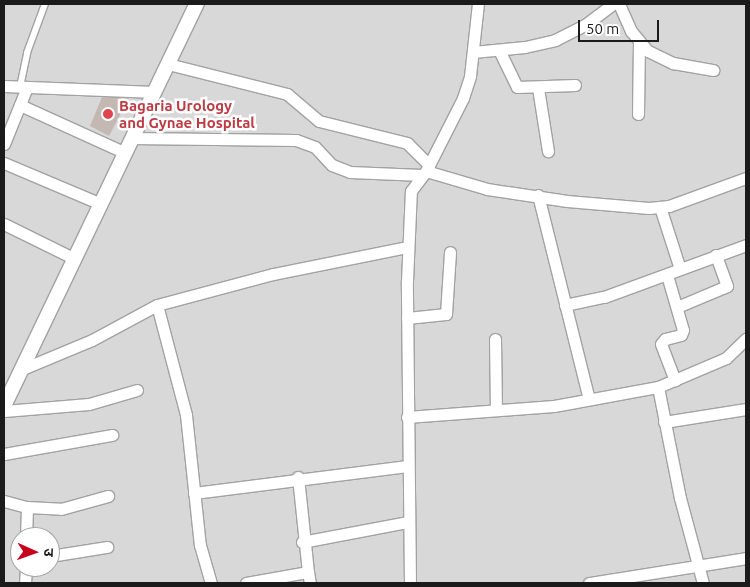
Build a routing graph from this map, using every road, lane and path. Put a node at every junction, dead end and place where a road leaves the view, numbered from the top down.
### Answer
1 (45, 4) edge
2 (197, 4) edge
3 (478, 4) edge
4 (613, 4) edge
5 (619, 4) edge
6 (639, 44) junction
7 (500, 50) junction
8 (473, 52) junction
9 (168, 64) junction
10 (713, 70) dead end
11 (575, 85) dead end
12 (4, 86) edge
13 (23, 87) junction
14 (538, 88) junction
15 (154, 92) junction
16 (20, 105) junction
17 (638, 114) dead end
18 (132, 138) junction
19 (4, 144) edge
20 (548, 151) dead end
21 (126, 153) junction
22 (4, 163) edge
23 (426, 170) junction
24 (746, 178) edge
25 (538, 196) junction
26 (100, 204) junction
27 (660, 207) junction
28 (4, 224) edge
29 (746, 245) edge
30 (407, 247) junction
31 (450, 252) dead end
32 (716, 256) junction
33 (75, 259) junction
34 (680, 269) junction
35 (667, 274) junction
36 (157, 305) junction
37 (566, 305) junction
38 (677, 307) junction
39 (407, 318) junction
40 (495, 339) dead end
41 (746, 339) edge
42 (20, 370) junction
43 (675, 380) junction
44 (658, 387) junction
45 (137, 390) dead end
46 (589, 399) junction
47 (4, 406) edge
48 (496, 410) junction
49 (746, 410) edge
50 (4, 411) edge
51 (407, 417) junction
52 (664, 422) junction
53 (112, 435) dead end
54 (4, 454) edge
55 (407, 466) junction
56 (298, 477) junction
57 (194, 492) junction
58 (108, 496) dead end
59 (4, 501) edge
60 (27, 507) junction
61 (408, 522) junction
62 (26, 527) edge
63 (302, 542) junction
64 (107, 547) dead end
65 (60, 554) edge
66 (746, 558) edge
67 (697, 566) junction
68 (309, 577) edge
69 (211, 583) edge
70 (246, 583) edge
71 (410, 583) edge
72 (589, 583) edge
73 (703, 583) edge

1 - 13 lane
2 - 9 street
3 - 8 street
4 - 7 street
5 - 6 street
6 - 10 street
6 - 17 street
7 - 8 street
7 - 14 street
8 - 23 street
9 - 15 street
9 - 23 street
11 - 14 street
12 - 13 street
13 - 15 street
13 - 16 street
14 - 20 street
15 - 18 street
16 - 19 street
16 - 21 street
18 - 21 street
18 - 23 street
21 - 26 street
22 - 26 street
23 - 25 street
23 - 30 street
24 - 27 street
25 - 27 street
25 - 37 street
26 - 33 street
27 - 34 street
28 - 33 street
29 - 32 street
30 - 36 street
30 - 39 street
31 - 39 street
32 - 34 street
32 - 38 street
33 - 42 street
34 - 35 street
35 - 37 street
35 - 38 street
36 - 42 street
36 - 57 street
37 - 46 street
38 - 43 street
39 - 51 street
40 - 48 street
41 - 43 street
42 - 47 street
43 - 44 street
44 - 46 street
44 - 52 street
45 - 50 street
46 - 48 street
48 - 51 street
49 - 52 street
51 - 55 street
52 - 67 street
53 - 54 street
55 - 56 street
55 - 61 street
56 - 57 street
56 - 63 street
57 - 69 street
58 - 60 street
59 - 60 street
60 - 62 street
61 - 63 street
61 - 71 street
63 - 68 street
64 - 65 street
66 - 67 street
67 - 72 street
67 - 73 street
68 - 70 street

